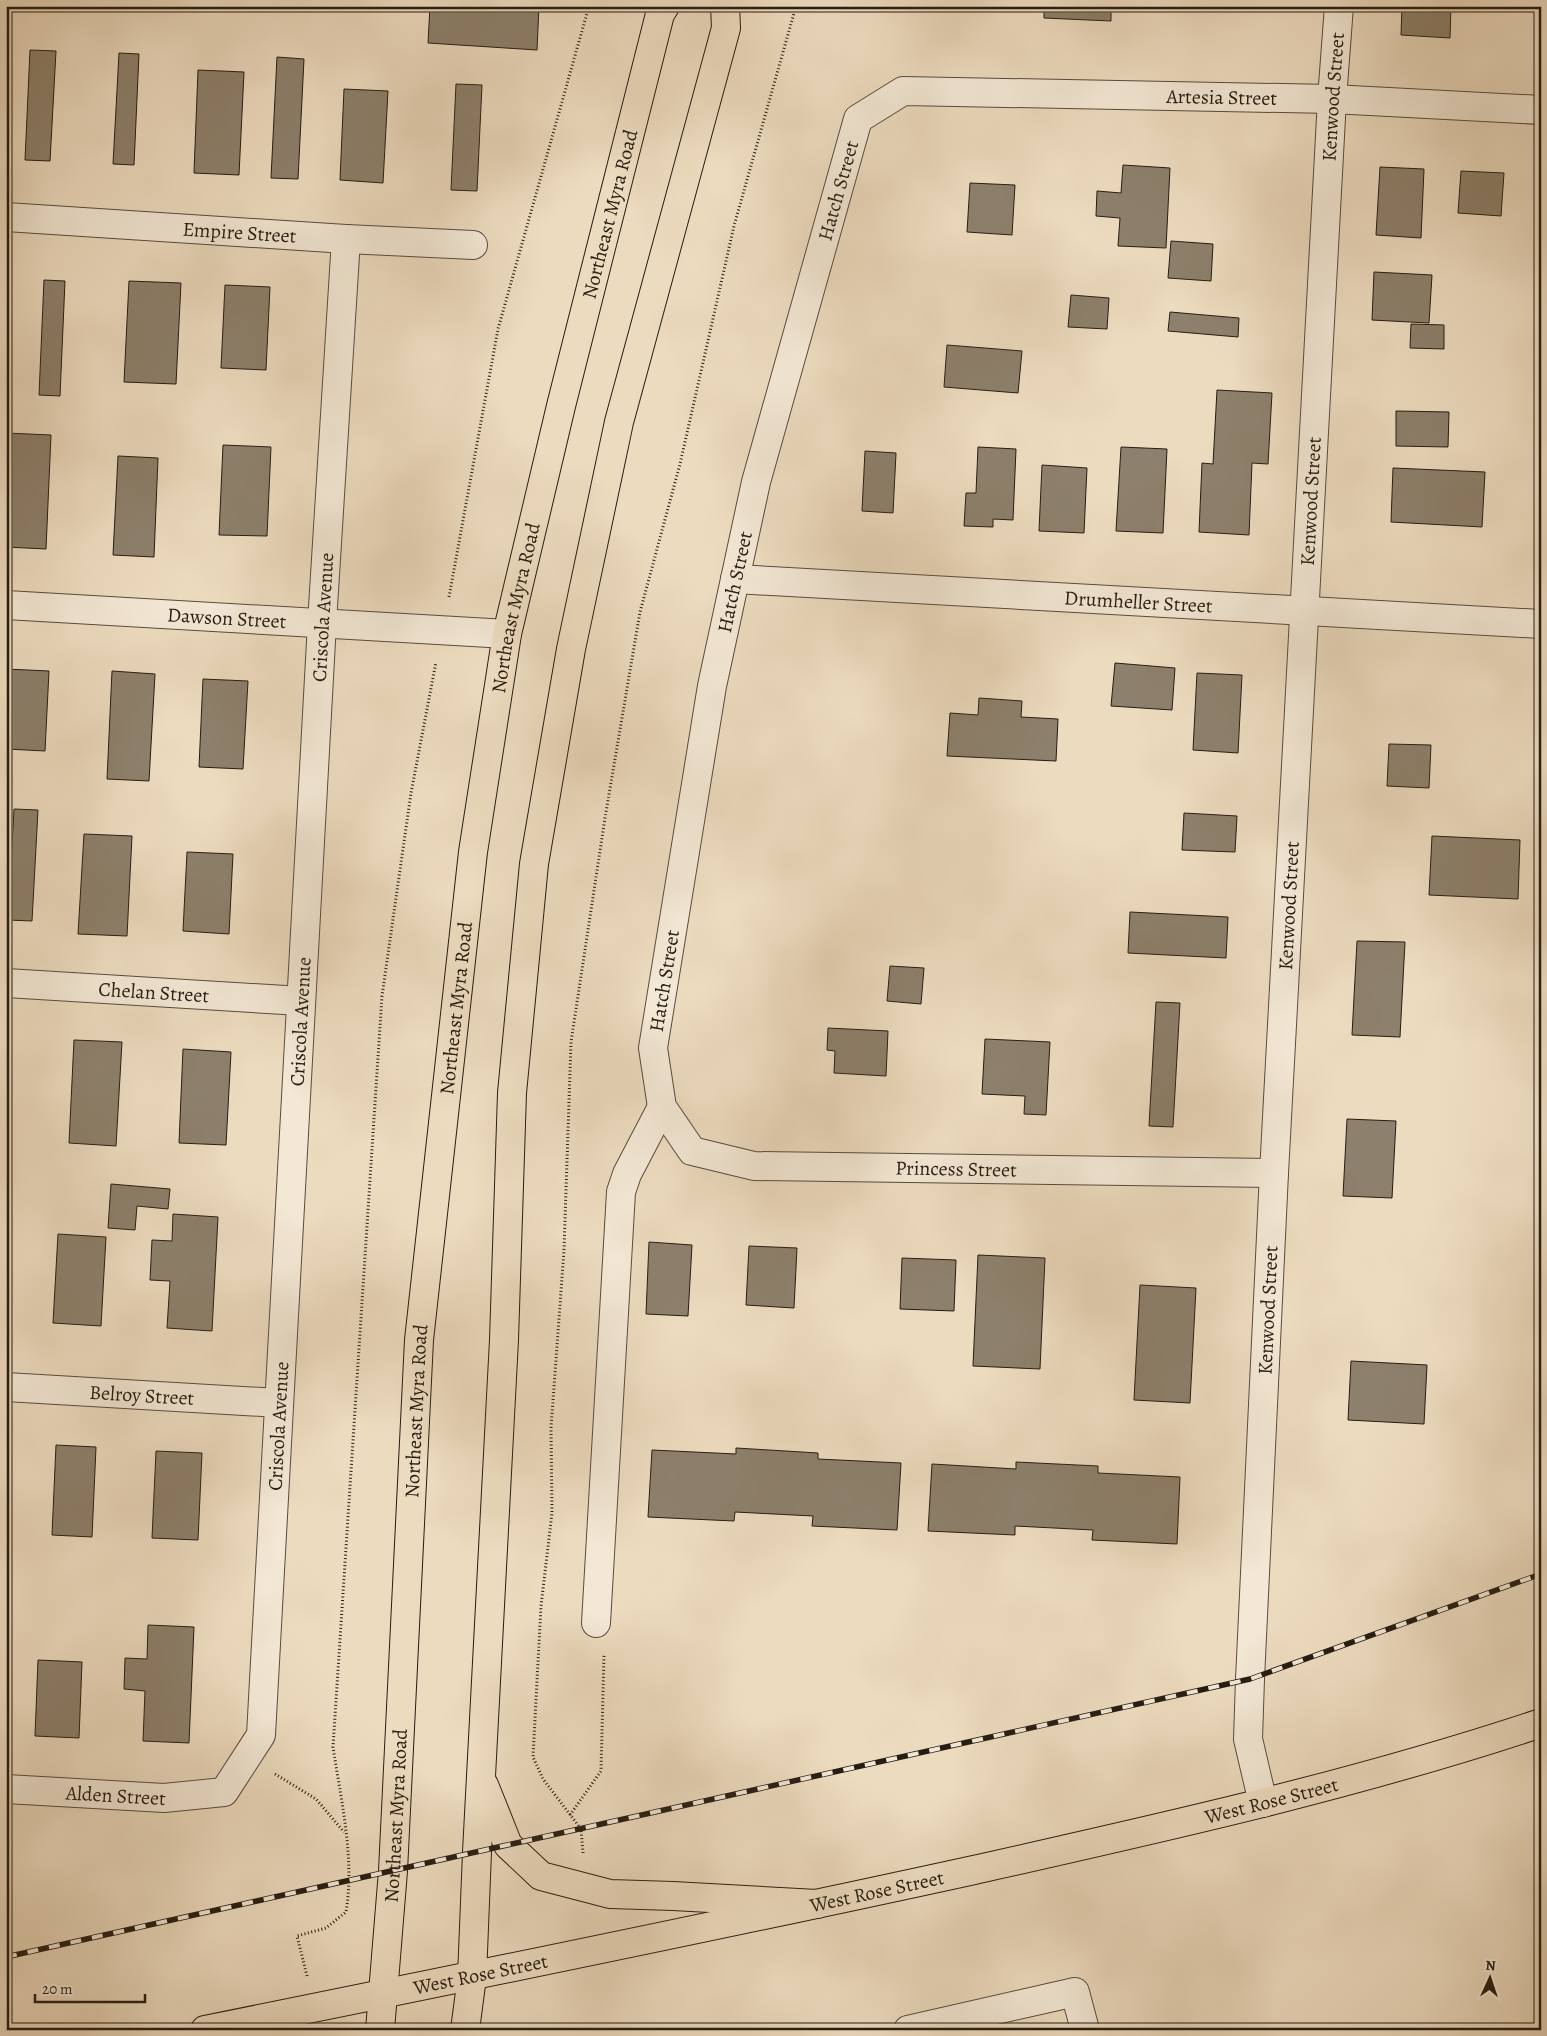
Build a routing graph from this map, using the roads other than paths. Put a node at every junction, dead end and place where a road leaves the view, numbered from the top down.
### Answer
1 (665, 6) edge
2 (725, 6) edge
3 (1339, 6) edge
4 (904, 91) joint
5 (1332, 99) junction
6 (1541, 110) edge
7 (6, 217) edge
8 (346, 239) junction
9 (473, 245) dead end
10 (735, 579) junction
11 (6, 605) edge
12 (1304, 610) junction
13 (322, 623) junction
14 (1541, 624) edge
15 (507, 634) junction
16 (6, 983) edge
17 (301, 1001) junction
18 (662, 1107) junction
19 (1274, 1173) junction
20 (6, 1387) edge
21 (279, 1403) junction
22 (596, 1623) road end
23 (1541, 1723) edge
24 (481, 1779) junction
25 (6, 1789) edge
26 (224, 1792) joint
27 (1263, 1803) junction
28 (817, 1904) junction
29 (472, 1977) junction
30 (383, 1994) junction
31 (205, 2030) edge
32 (380, 2030) edge
33 (465, 2030) edge
34 (908, 2030) edge
35 (1085, 2030) edge

1 - 15 main road, Northeast Myra Road
2 - 24 main road
3 - 5 street, Kenwood Street
4 - 5 street, Artesia Street
4 - 10 street, Hatch Street
5 - 6 street, Artesia Street
5 - 12 street, Kenwood Street
7 - 8 street, Empire Street
8 - 9 street, Empire Street
8 - 13 street, Criscola Avenue
10 - 12 street, Drumheller Street
10 - 18 street, Hatch Street
11 - 13 street, Dawson Street
12 - 14 street, Drumheller Street
12 - 19 street, Kenwood Street
13 - 15 street, Dawson Street
13 - 17 street, Criscola Avenue
15 - 30 main road, Northeast Myra Road
16 - 17 street, Chelan Street
17 - 21 street, Criscola Avenue
18 - 19 street, Princess Street
18 - 22 street
19 - 27 street, Kenwood Street
20 - 21 street, Belroy Street
21 - 26 street, Criscola Avenue
23 - 27 main road, West Rose Street
24 - 28 main road
24 - 29 main road
25 - 26 street, Alden Street
27 - 28 main road, West Rose Street
28 - 29 main road, West Rose Street
29 - 30 main road, West Rose Street
29 - 33 main road
30 - 31 main road, West Rose Street
30 - 32 main road, Northeast Myra Road
34 - 35 street

